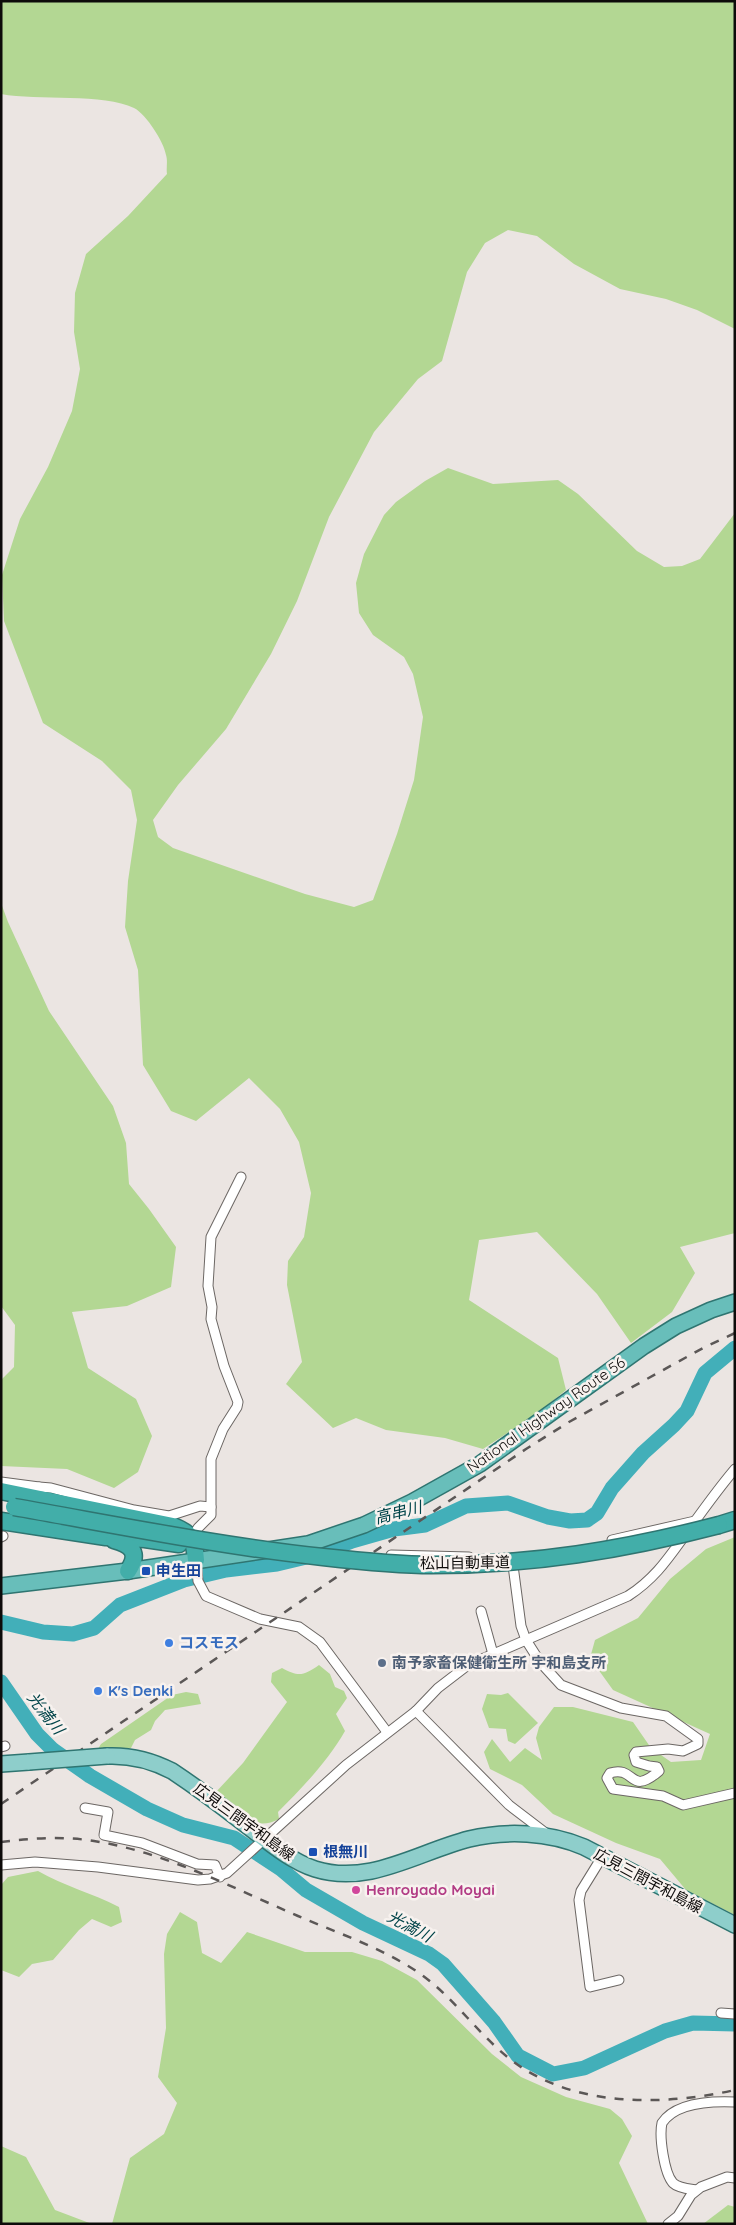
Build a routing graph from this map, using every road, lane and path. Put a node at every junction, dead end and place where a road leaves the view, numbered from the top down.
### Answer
1 (241, 1177) dead end
2 (735, 1302) edge
3 (735, 1469) edge
4 (1, 1482) edge
5 (1, 1491) edge
6 (8, 1506) edge
7 (211, 1507) junction
8 (695, 1521) junction
9 (727, 1523) edge
10 (2, 1532) edge
11 (106, 1538) junction
12 (190, 1540) junction
13 (511, 1554) junction
14 (391, 1555) dead end
15 (196, 1565) junction
16 (128, 1571) junction
17 (1, 1586) edge
18 (481, 1611) dead end
19 (526, 1640) junction
20 (493, 1654) junction
21 (416, 1711) junction
22 (387, 1732) junction
23 (1, 1764) edge
24 (735, 1793) edge
25 (85, 1808) dead end
26 (552, 1837) junction
27 (260, 1843) junction
28 (602, 1857) junction
29 (1, 1865) edge
30 (220, 1877) junction
31 (735, 1925) edge
32 (619, 1980) dead end
33 (721, 2013) dead end
34 (735, 2014) edge
35 (735, 2102) edge
36 (735, 2178) edge
37 (696, 2190) junction
38 (668, 2224) edge

1 - 7 street
2 - 15 highway, National Highway Route 56
3 - 8 street
4 - 7 street
5 - 12 highway
6 - 12 highway, bridge
7 - 12 street
8 - 13 street
8 - 19 street
9 - 12 highway, 松山自動車道, bridge
10 - 11 highway
11 - 12 highway
11 - 16 highway
12 - 15 highway
13 - 14 street
13 - 19 street
15 - 16 highway, National Highway Route 56
15 - 22 street
16 - 17 highway, National Highway Route 56
18 - 20 street
19 - 20 street
19 - 24 street
20 - 21 street
21 - 22 street
21 - 26 street
22 - 27 street
23 - 27 main road, 広見三間宇和島線, bridge
25 - 30 street
26 - 27 main road, 広見三間宇和島線
26 - 28 main road, 広見三間宇和島線
27 - 30 street
28 - 31 main road, 広見三間宇和島線
28 - 32 street
29 - 30 street
33 - 34 street
35 - 37 street
36 - 37 street
37 - 38 street

